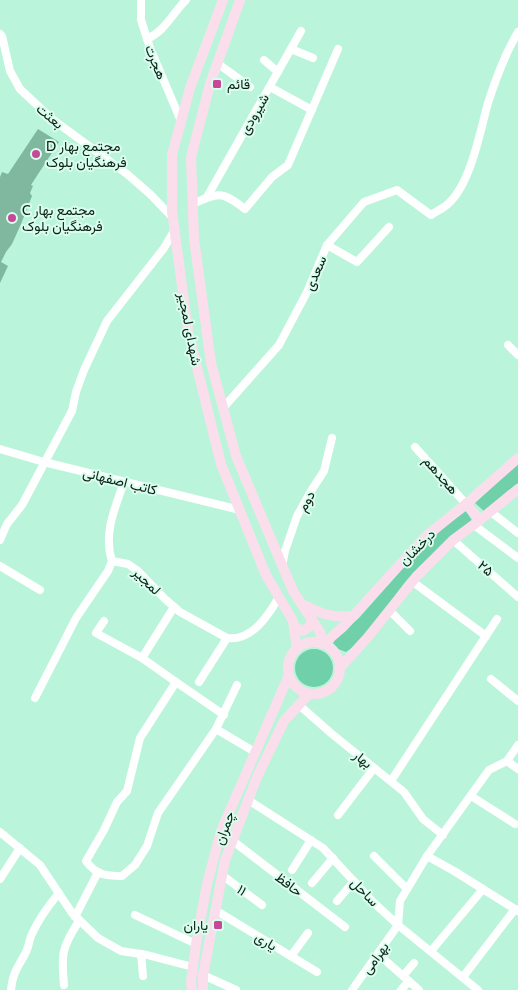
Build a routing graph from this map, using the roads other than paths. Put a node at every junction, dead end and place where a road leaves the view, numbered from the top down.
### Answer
1 (141, 0) edge
2 (186, 0) edge
3 (222, 0) edge
4 (240, 0) edge
5 (218, 11) junction
6 (234, 16) junction
7 (301, 31) dead end
8 (210, 32) junction
9 (518, 32) edge
10 (0, 34) edge
11 (226, 37) junction
12 (147, 39) junction
13 (291, 49) junction
14 (338, 49) dead end
15 (3, 53) edge
16 (313, 58) dead end
17 (264, 60) dead end
18 (217, 63) junction
19 (278, 72) junction
20 (250, 87) dead end
21 (270, 87) junction
22 (312, 110) junction
23 (181, 121) junction
24 (207, 197) junction
25 (193, 204) junction
26 (173, 218) junction
27 (389, 227) dead end
28 (174, 231) junction
29 (326, 245) junction
30 (508, 345) dead end
31 (518, 355) edge
32 (223, 408) junction
33 (332, 438) dead end
34 (416, 447) dead end
35 (0, 449) edge
36 (518, 458) edge
37 (44, 462) junction
38 (124, 482) junction
39 (518, 489) edge
40 (466, 504) junction
41 (240, 510) junction
42 (491, 512) junction
43 (477, 523) junction
44 (518, 533) edge
45 (0, 540) edge
46 (453, 540) junction
47 (518, 558) edge
48 (112, 561) junction
49 (0, 566) edge
50 (282, 566) junction
51 (413, 582) junction
52 (40, 590) dead end
53 (279, 597) junction
54 (518, 597) edge
55 (301, 604) junction
56 (174, 607) junction
57 (390, 611) junction
58 (353, 616) junction
59 (497, 619) dead end
60 (312, 620) junction
61 (104, 622) dead end
62 (294, 626) junction
63 (410, 631) dead end
64 (486, 636) junction
65 (227, 638) junction
66 (323, 644) junction
67 (297, 649) junction
68 (142, 658) junction
69 (340, 669) junction
70 (289, 675) junction
71 (491, 679) dead end
72 (176, 682) junction
73 (199, 682) dead end
74 (237, 685) dead end
75 (309, 694) junction
76 (35, 698) dead end
77 (518, 700) edge
78 (299, 705) junction
79 (224, 715) junction
80 (216, 729) junction
81 (518, 746) edge
82 (255, 752) junction
83 (507, 761) junction
84 (374, 768) junction
85 (518, 769) edge
86 (391, 781) junction
87 (471, 796) junction
88 (248, 800) junction
89 (338, 815) dead end
90 (515, 824) dead end
91 (0, 832) edge
92 (443, 835) junction
93 (311, 840) junction
94 (233, 841) junction
95 (20, 848) junction
96 (374, 856) dead end
97 (427, 856) junction
98 (333, 858) junction
99 (292, 870) dead end
100 (98, 872) junction
101 (222, 875) junction
102 (0, 879) edge
103 (354, 881) junction
104 (312, 883) dead end
105 (407, 889) junction
106 (483, 889) junction
107 (59, 893) junction
108 (337, 901) dead end
109 (262, 905) dead end
110 (216, 910) junction
111 (517, 910) edge
112 (135, 915) dead end
113 (77, 919) junction
114 (398, 925) junction
115 (346, 926) dead end
116 (308, 933) dead end
117 (196, 944) junction
118 (431, 951) junction
119 (141, 954) junction
120 (378, 954) junction
121 (291, 956) junction
122 (414, 964) dead end
123 (193, 967) junction
124 (317, 972) dead end
125 (203, 975) junction
126 (143, 976) dead end
127 (462, 977) junction
128 (406, 979) junction
129 (64, 985) dead end
130 (11, 990) edge
131 (192, 990) edge
132 (203, 990) edge
133 (236, 990) edge
134 (352, 990) edge
135 (401, 990) edge
136 (419, 990) edge
137 (478, 990) edge

1 - 12 street, هجرت
2 - 12 street
3 - 5 main road, شهدای لمجیر
4 - 6 main road, شهدای لمجیر
5 - 6 main road
5 - 8 main road, شهدای لمجیر
6 - 11 main road, شهدای لمجیر
7 - 13 street, شیرودی
8 - 11 main road
8 - 23 main road, شهدای لمجیر
9 - 29 street, سعدی
10 - 15 street, بعثت
11 - 18 main road, شهدای لمجیر
12 - 23 street, هجرت
13 - 16 street
13 - 19 street, شیرودی
14 - 22 street
15 - 26 street, بعثت
17 - 19 street
18 - 20 street
18 - 25 main road, شهدای لمجیر
19 - 21 street, شیرودی
21 - 22 street
21 - 24 street, شیرودی
22 - 24 street
23 - 26 main road, شهدای لمجیر
24 - 25 street
25 - 32 main road, شهدای لمجیر
26 - 28 main road, شهدای لمجیر
27 - 29 street
28 - 37 street
28 - 41 main road, شهدای لمجیر
29 - 32 street, سعدی
30 - 31 street
32 - 50 main road, شهدای لمجیر
33 - 50 street, دوم
34 - 40 street, هجدهم
35 - 37 street, کاتب اصفهانی
36 - 40 main road, درخشان
37 - 38 street, کاتب اصفهانی
37 - 45 street
38 - 41 street, کاتب اصفهانی
38 - 48 street
39 - 42 main road, درخشان
40 - 43 main road
40 - 58 main road, درخشان
41 - 53 main road, شهدای لمجیر
42 - 43 main road, درخشان
42 - 44 street
43 - 46 main road, درخشان
43 - 47 street
46 - 51 main road, درخشان
46 - 54 street, ۲۵
48 - 56 street, لمجیر
48 - 76 street
49 - 52 street
50 - 55 main road, شهدای لمجیر
51 - 57 main road, درخشان
51 - 64 street
53 - 62 main road, شهدای لمجیر
53 - 65 street
55 - 58 main road
55 - 60 main road, شهدای لمجیر
56 - 65 street, لمجیر
56 - 68 street
57 - 63 street
57 - 69 main road, درخشان
58 - 66 main road, درخشان
59 - 64 street
60 - 62 main road
60 - 66 main road, شهدای لمجیر
61 - 68 street
62 - 67 main road, شهدای لمجیر
64 - 86 street
65 - 73 street
66 - 67 main road
66 - 69 main road
67 - 70 main road
68 - 72 street
69 - 75 main road
70 - 75 main road
70 - 82 main road, چمران
71 - 77 street
72 - 79 street
72 - 100 street
74 - 79 street
75 - 78 main road, چمران
78 - 84 street, بهار
78 - 88 main road, چمران
79 - 80 street
80 - 82 street
80 - 100 street
81 - 83 street
82 - 117 main road, چمران
83 - 85 street
83 - 87 street
84 - 86 street, بهار
84 - 89 street
86 - 92 street, بهار
87 - 90 street
87 - 92 street
88 - 93 street, ساحل
88 - 94 main road, چمران
91 - 95 street
92 - 97 street
93 - 98 street, ساحل
93 - 99 street
94 - 101 main road, چمران
94 - 115 street, حافظ
95 - 102 street
95 - 107 street
96 - 105 street
97 - 105 street
97 - 106 street
98 - 103 street, ساحل
98 - 104 street
100 - 113 street
101 - 109 street, ۱۱
101 - 110 main road, چمران
103 - 108 street
103 - 114 street, ساحل
105 - 114 street
106 - 111 street
106 - 118 street
107 - 113 street
107 - 130 street
110 - 121 street, یاری
110 - 125 main road, چمران
111 - 127 street
112 - 117 street
113 - 119 street
113 - 129 street
114 - 118 street, ساحل
114 - 120 street, بهرامی
116 - 121 street
117 - 123 main road, چمران
118 - 127 street, ساحل
119 - 123 street
119 - 126 street
120 - 128 street
120 - 134 street, بهرامی
121 - 124 street, یاری
122 - 128 street
123 - 131 main road, چمران
125 - 132 main road, چمران
125 - 133 street
127 - 137 street, ساحل
128 - 135 street
128 - 136 street

